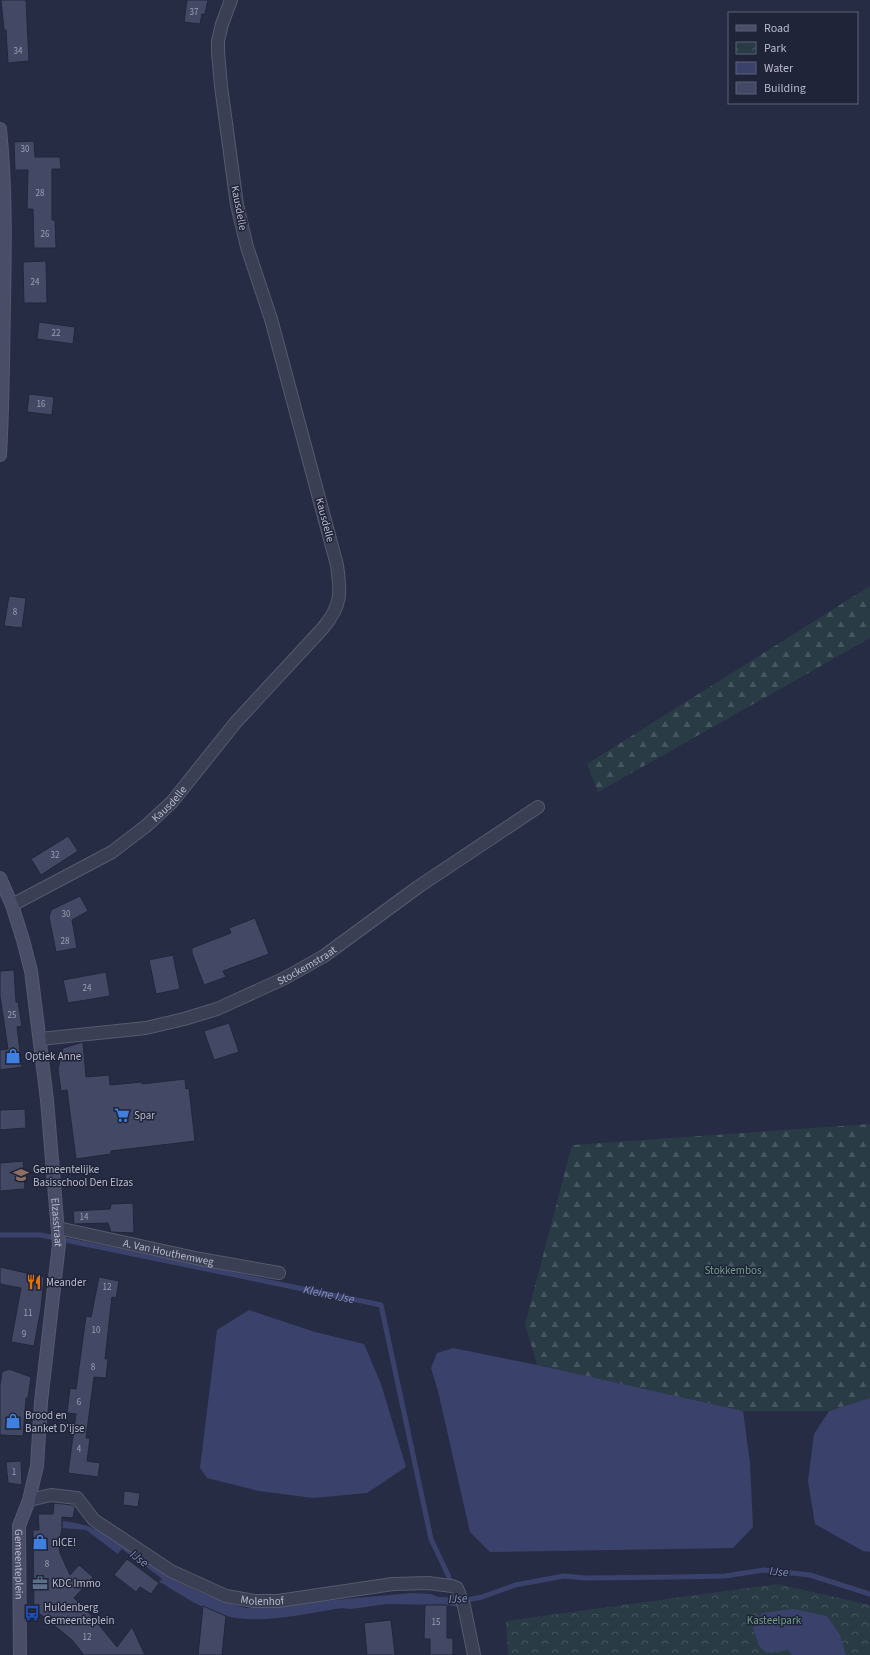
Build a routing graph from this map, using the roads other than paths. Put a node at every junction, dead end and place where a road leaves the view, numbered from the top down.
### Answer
1 (231, 0) edge
2 (0, 129) edge
3 (0, 456) edge
4 (538, 807) dead end
5 (0, 878) edge
6 (12, 905) junction
7 (40, 1039) junction
8 (59, 1229) junction
9 (279, 1273) dead end
10 (29, 1500) junction
11 (20, 1655) edge
12 (474, 1655) edge

1 - 6 street, Kausdelle
2 - 3 street
4 - 7 street, Stockemstraat
5 - 6 street, Elzasstraat
6 - 7 street, Elzasstraat
7 - 8 street, Elzasstraat
8 - 9 street, A. Van Houthemweg
8 - 10 street, Elzasstraat
10 - 11 street, Gemeenteplein
10 - 12 street, Molenhof

